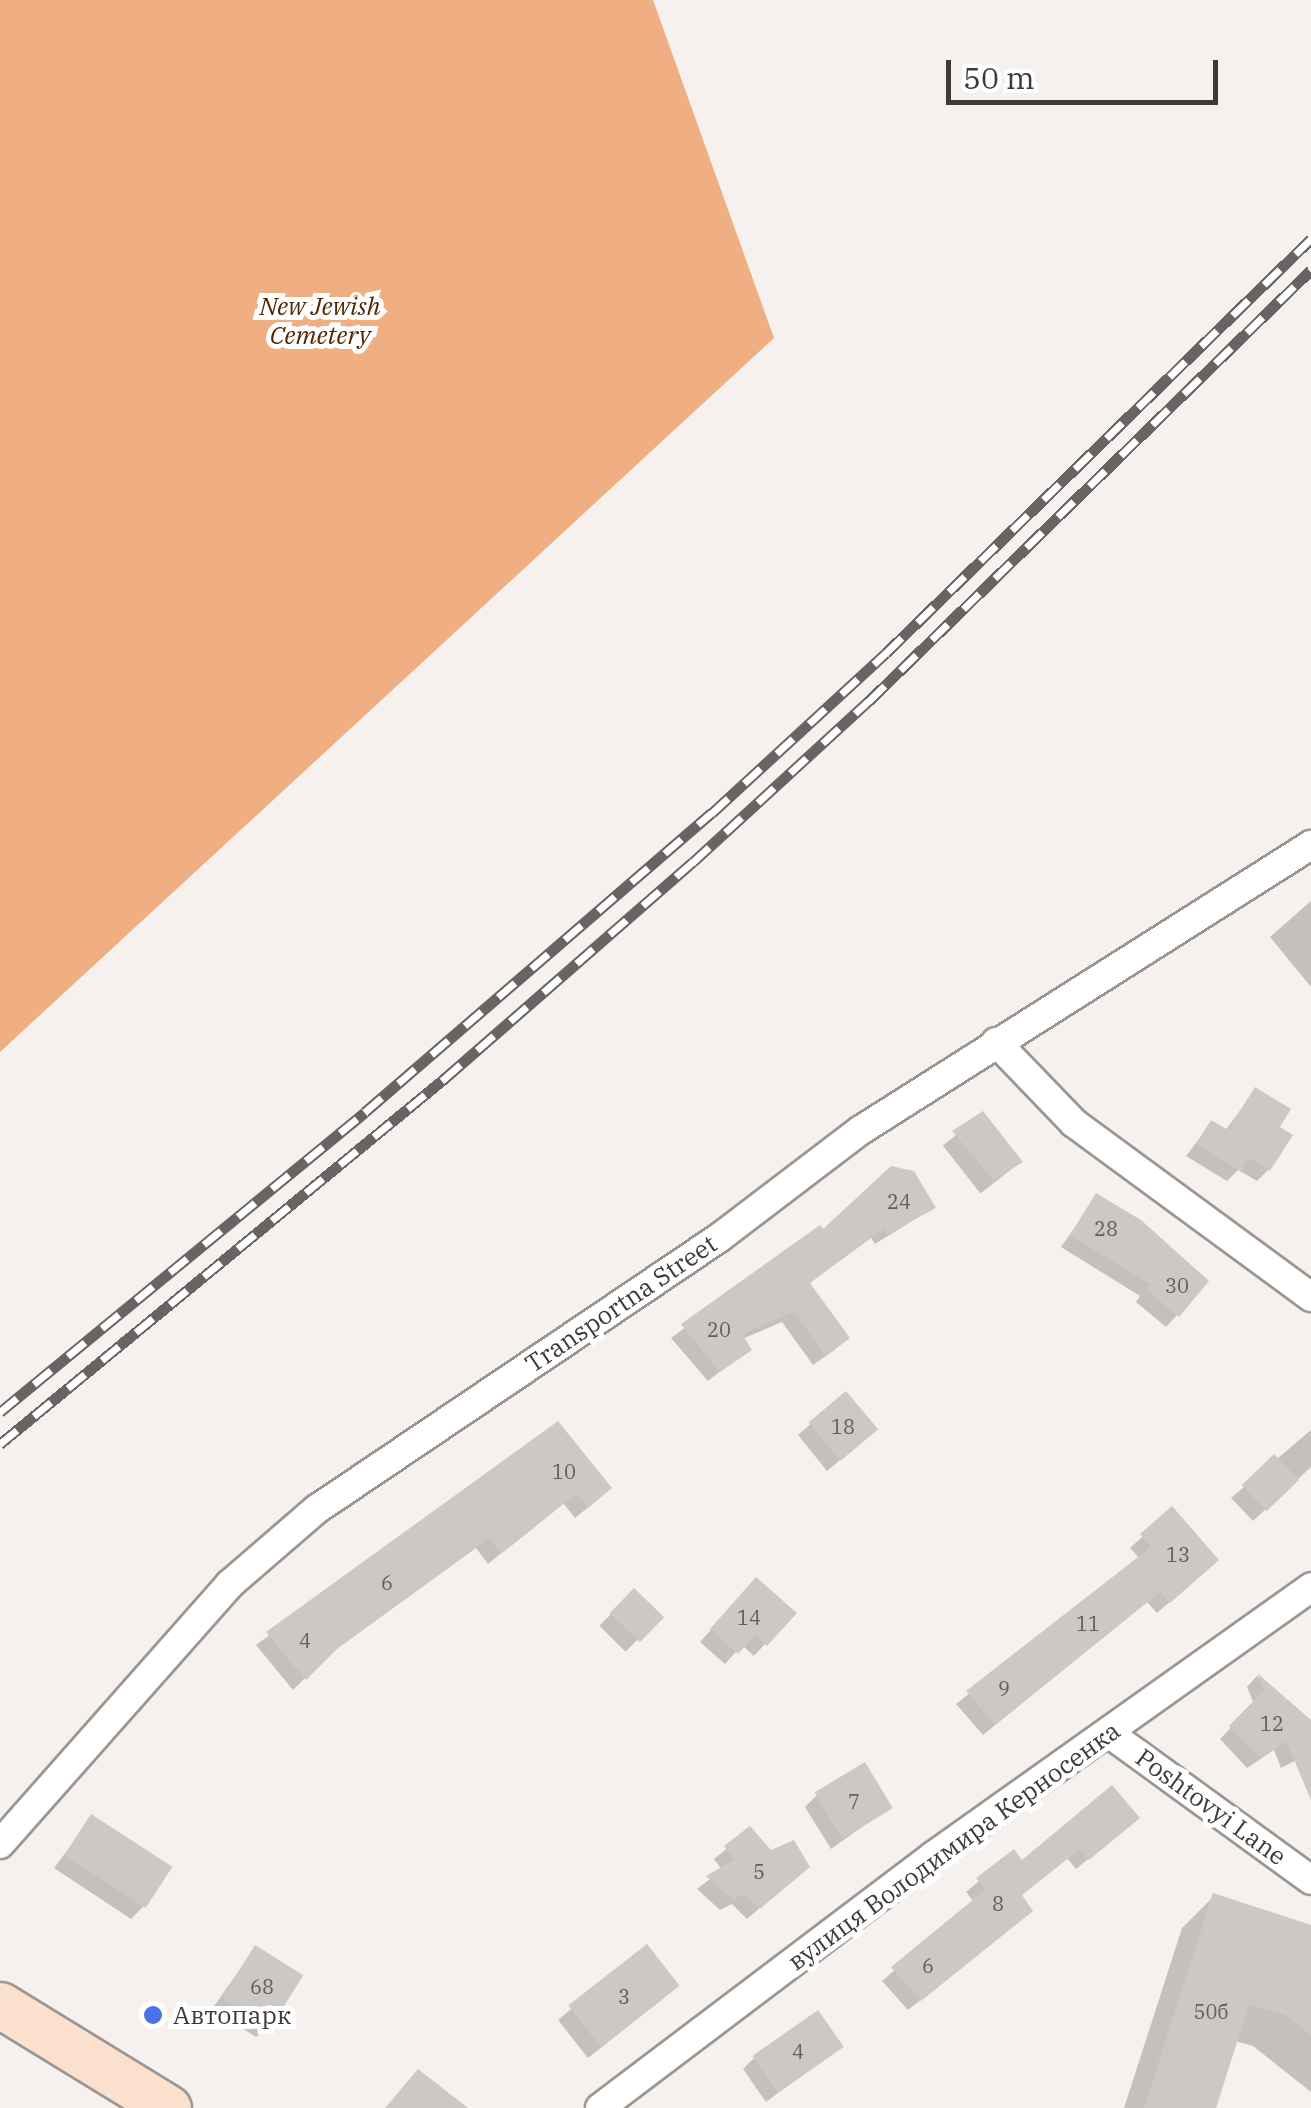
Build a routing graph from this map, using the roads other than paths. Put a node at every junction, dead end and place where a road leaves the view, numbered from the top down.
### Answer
1 (1311, 845) edge
2 (996, 1042) junction
3 (1311, 1297) edge
4 (1311, 1587) edge
5 (1110, 1734) junction
6 (0, 1844) edge
7 (1311, 1880) edge
8 (0, 2005) edge
9 (168, 2108) edge
10 (600, 2108) edge

1 - 2 street, Transportna Street
2 - 3 street
2 - 6 street, Transportna Street
4 - 5 street, вулиця Володимира Керносенка
5 - 7 street, Poshtovyi Lane
5 - 10 street, вулиця Володимира Керносенка
8 - 9 main road

